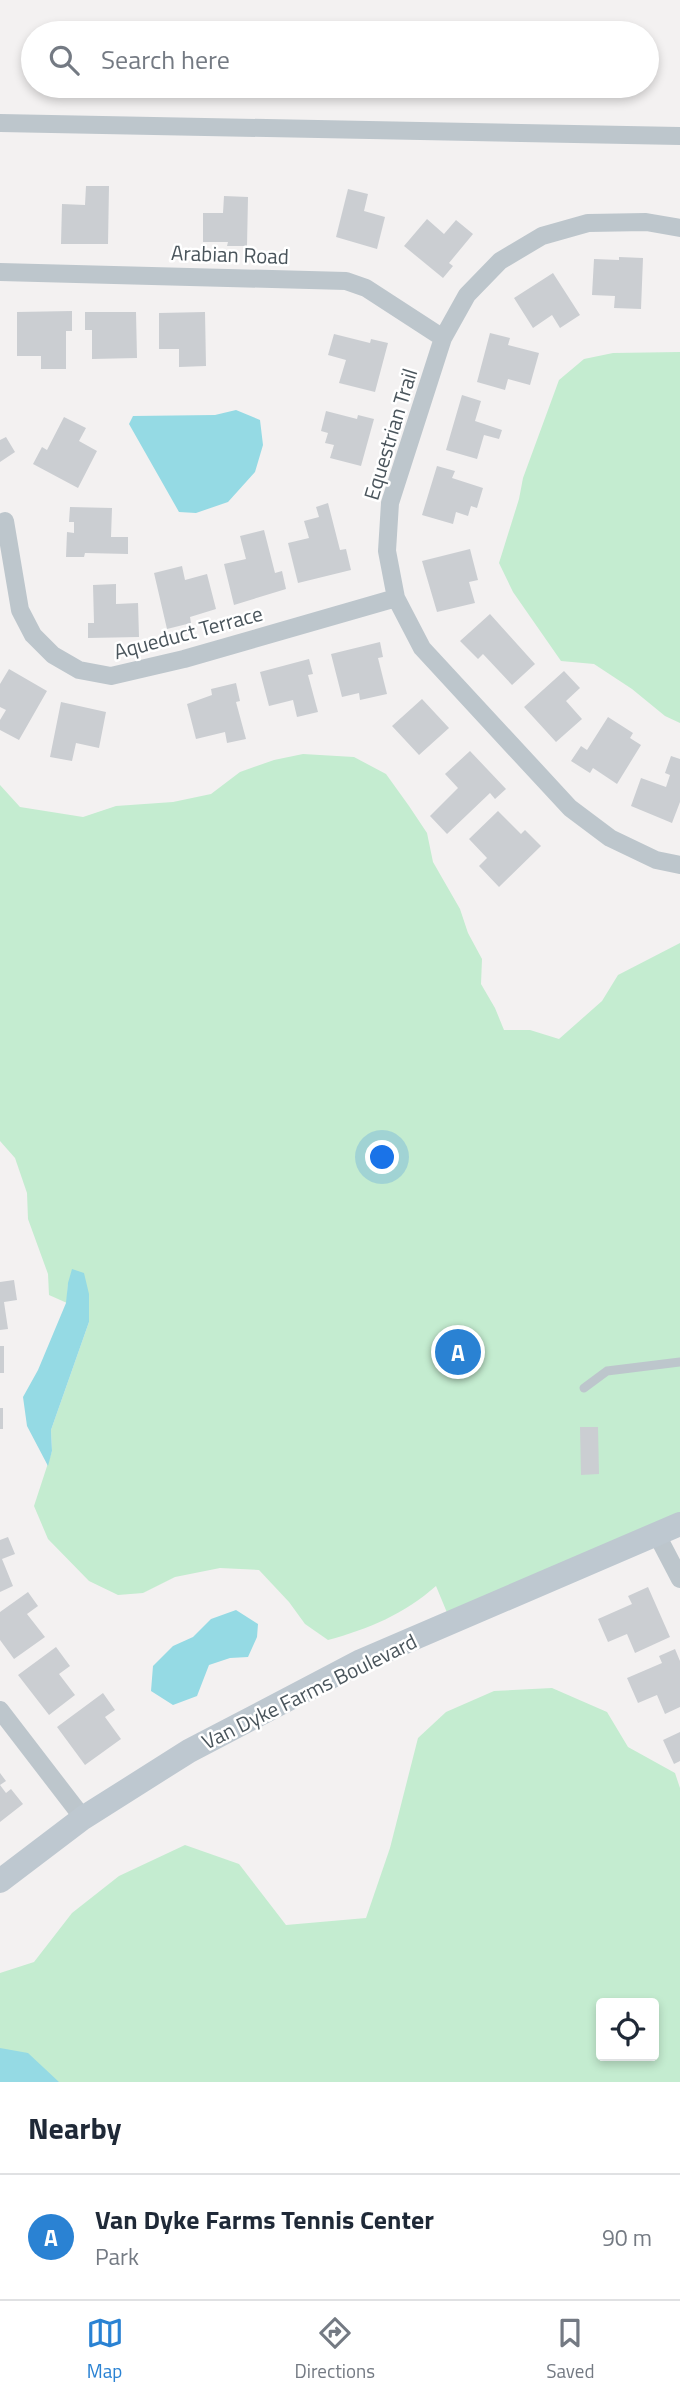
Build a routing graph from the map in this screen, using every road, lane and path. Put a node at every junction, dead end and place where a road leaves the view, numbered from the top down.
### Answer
1 (0, 123) edge
2 (680, 136) edge
3 (680, 228) edge
4 (0, 272) edge
5 (443, 338) junction
6 (5, 521) dead end
7 (396, 598) junction
8 (680, 865) edge
9 (680, 1362) edge
10 (584, 1388) dead end
11 (680, 1524) edge
12 (657, 1535) junction
13 (680, 1579) edge
14 (0, 1710) edge
15 (83, 1818) junction
16 (0, 1881) edge

1 - 2 street
3 - 5 street, Equestrian Trail
4 - 5 street, Arabian Road
5 - 7 street, Equestrian Trail
6 - 7 street, Aqueduct Terrace
7 - 8 street, Equestrian Trail
9 - 10 lane
11 - 12 street, Van Dyke Farms Boulevard
12 - 13 street
12 - 15 street, Van Dyke Farms Boulevard
14 - 15 street
15 - 16 street, Van Dyke Farms Boulevard

